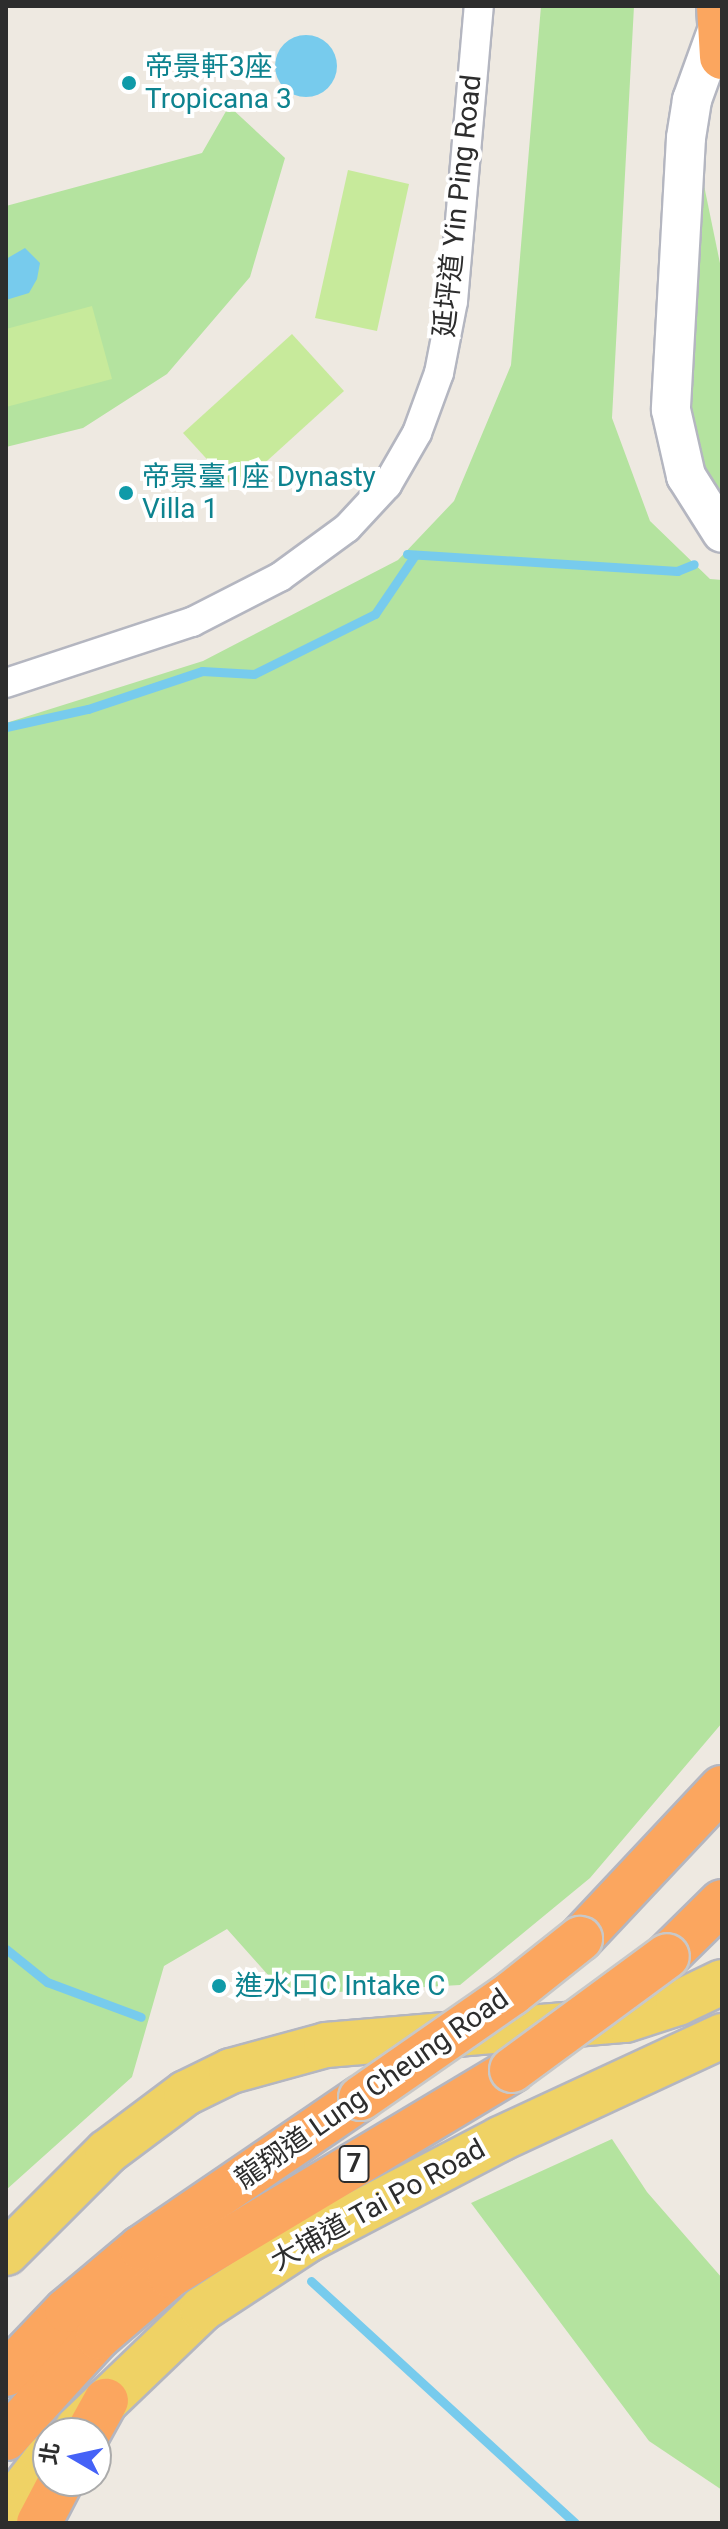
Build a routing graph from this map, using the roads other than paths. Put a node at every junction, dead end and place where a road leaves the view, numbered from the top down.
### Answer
1 (479, 6) edge
2 (720, 30) edge
3 (722, 533) edge
4 (6, 683) edge
5 (722, 1788) edge
6 (722, 1902) edge
7 (722, 1982) edge
8 (722, 2036) edge
9 (6, 2253) edge
10 (6, 2374) edge
11 (97, 2417) edge
12 (6, 2438) edge
13 (32, 2478) edge
14 (53, 2497) edge
15 (6, 2511) edge
16 (39, 2523) edge

1 - 4 street, 延坪道 Yin Ping Road
2 - 3 main road
5 - 10 highway, 龍翔道 Lung Cheung Road / 7, bridge
6 - 12 highway, 龍翔道 Lung Cheung Road / 7, bridge
7 - 9 main road
8 - 11 main road, 大埔道 Tai Po Road
13 - 15 main road
14 - 16 highway

